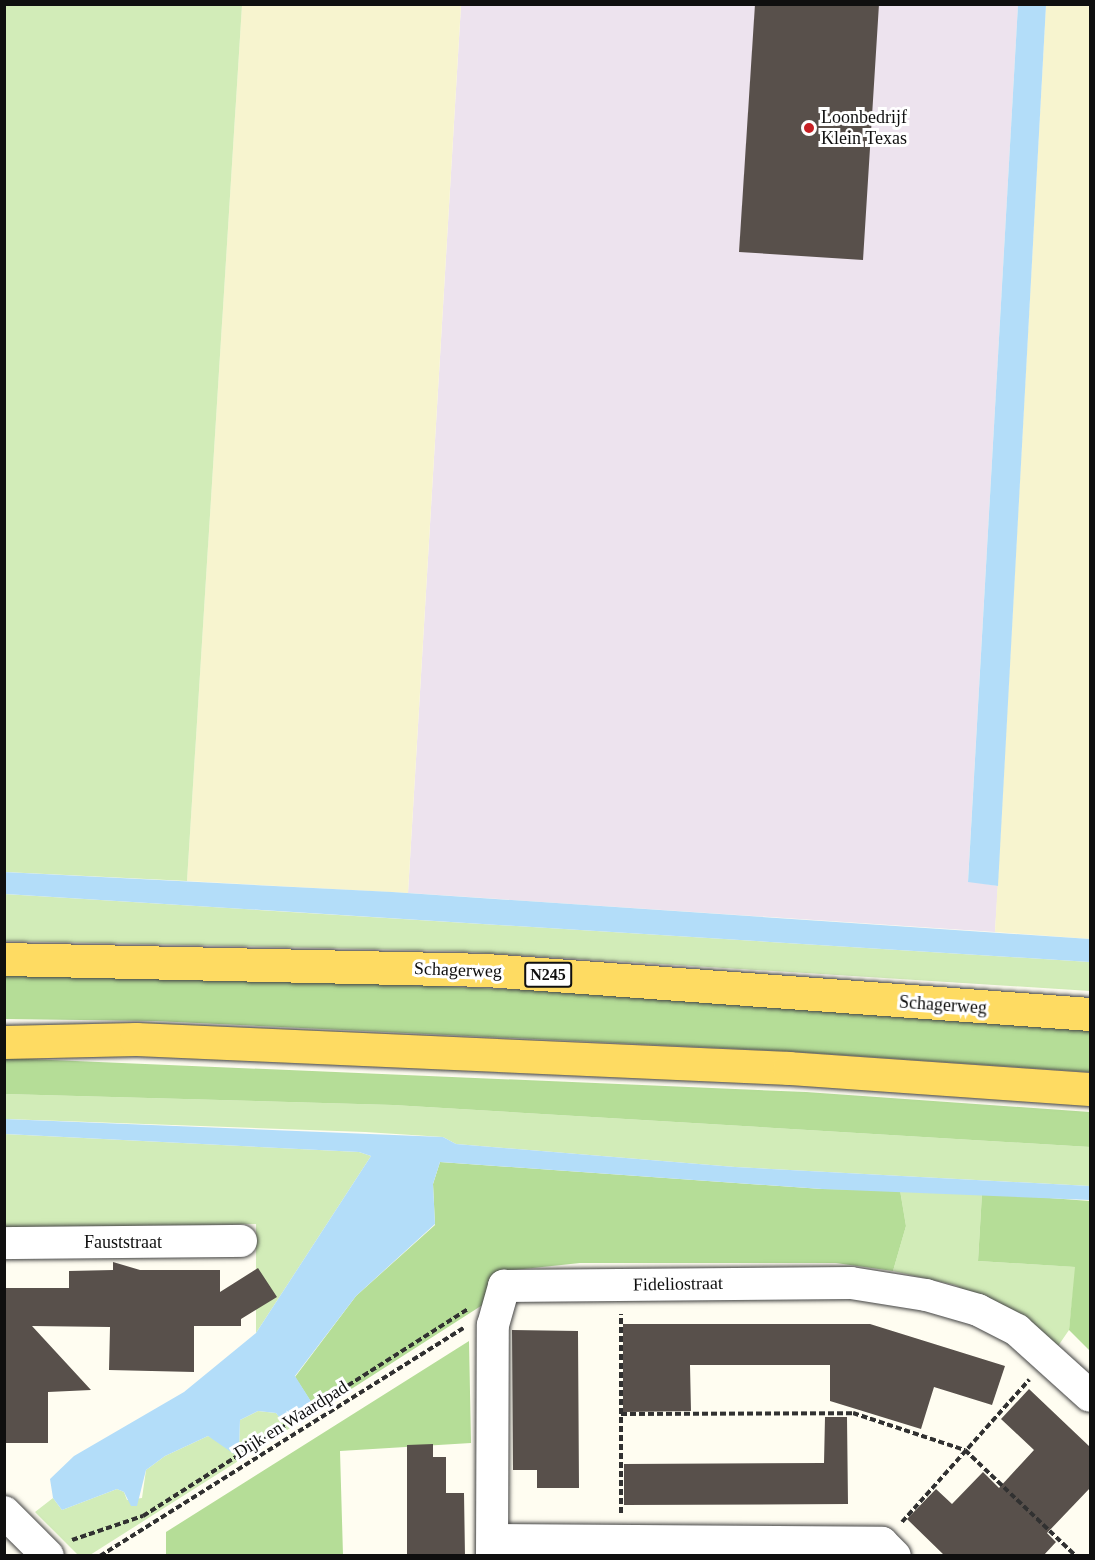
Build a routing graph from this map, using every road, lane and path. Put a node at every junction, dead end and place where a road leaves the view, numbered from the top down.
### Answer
1 (4, 959) edge
2 (1090, 1014) edge
3 (4, 1042) edge
4 (1090, 1089) edge
5 (241, 1241) dead end
6 (4, 1243) edge
7 (621, 1285) junction
8 (501, 1296) junction
9 (1050, 1358) junction
10 (1090, 1396) edge
11 (621, 1414) junction
12 (965, 1450) junction
13 (4, 1512) edge
14 (620, 1541) junction
15 (493, 1548) edge
16 (889, 1549) edge
17 (47, 1554) edge
18 (100, 1556) edge
19 (1076, 1556) edge

1 - 2 main road, Schagerweg / N245
3 - 4 main road
5 - 6 street, Fauststraat
7 - 8 street, Fideliostraat
7 - 9 street, Fideliostraat
7 - 11 path
8 - 15 street
8 - 17 path
8 - 18 path, Dijk en Waardpad
9 - 10 street, Fideliostraat
9 - 12 path
11 - 12 path
11 - 14 path
12 - 16 path
12 - 19 path
13 - 17 street
14 - 15 street
14 - 16 street

